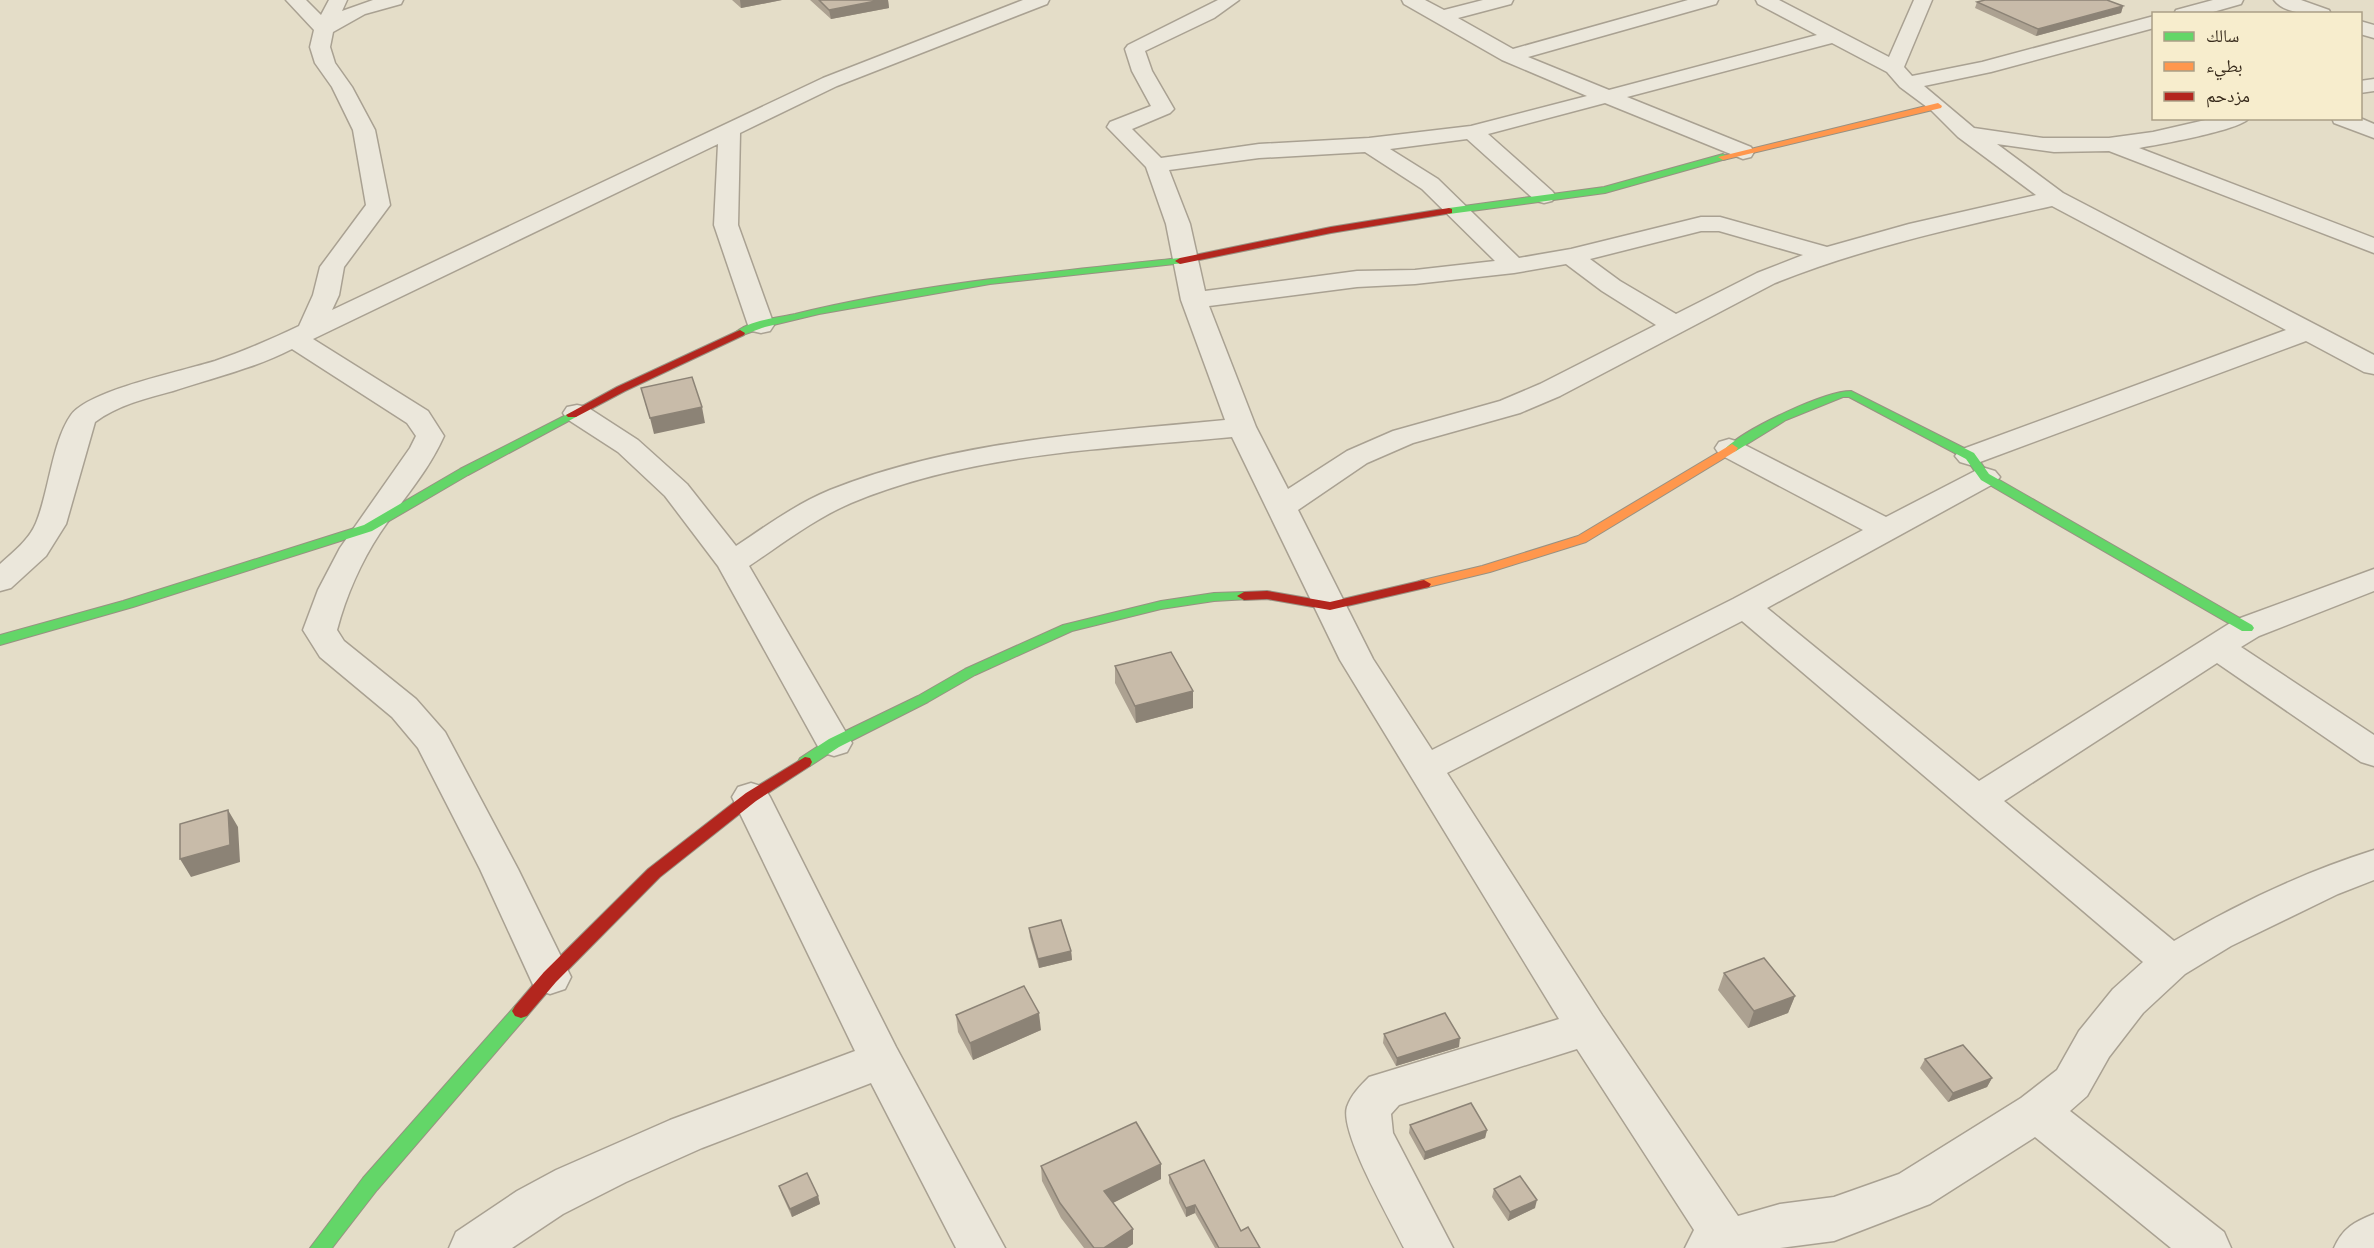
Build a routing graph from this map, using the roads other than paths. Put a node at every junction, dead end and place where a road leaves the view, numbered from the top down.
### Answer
1 (295, 0) edge
2 (338, 0) edge
3 (394, 0) edge
4 (1040, 0) edge
5 (1230, 0) edge
6 (1411, 0) edge
7 (1504, 0) edge
8 (1709, 0) edge
9 (1765, 0) edge
10 (1923, 0) edge
11 (2234, 0) edge
12 (2283, 0) edge
13 (2190, 12) edge
14 (2316, 12) edge
15 (1441, 17) junction
16 (2152, 23) edge
17 (324, 29) junction
18 (1833, 37) junction
19 (1509, 56) junction
20 (1900, 76) junction
21 (1607, 95) junction
22 (1938, 106) junction
23 (2230, 120) edge
24 (2347, 120) edge
25 (729, 129) junction
26 (1473, 132) junction
27 (1966, 132) junction
28 (2374, 132) edge
29 (1369, 145) junction
30 (2112, 145) junction
31 (1743, 152) junction
32 (1156, 165) junction
33 (1544, 196) junction
34 (2055, 198) junction
35 (1455, 210) junction
36 (2370, 240) edge
37 (1825, 254) junction
38 (1571, 256) junction
39 (1184, 261) junction
40 (1514, 266) junction
41 (1194, 300) junction
42 (761, 325) junction
43 (1676, 325) junction
44 (2306, 332) junction
45 (302, 334) junction
46 (2369, 358) edge
47 (577, 413) junction
48 (1242, 427) junction
49 (1729, 448) junction
50 (1978, 466) junction
51 (1280, 508) junction
52 (368, 528) junction
53 (1887, 530) junction
54 (732, 564) junction
55 (2374, 579) edge
56 (0, 581) edge
57 (1330, 606) junction
58 (1745, 606) junction
59 (2247, 628) junction
60 (0, 640) edge
61 (2218, 647) junction
62 (834, 743) junction
63 (2374, 753) edge
64 (1424, 769) junction
65 (751, 797) junction
66 (1979, 799) junction
67 (2374, 865) edge
68 (2171, 962) junction
69 (550, 977) junction
70 (1587, 1028) junction
71 (881, 1060) junction
72 (2037, 1112) junction
73 (2374, 1236) edge
74 (1722, 1246) edge
75 (320, 1248) edge
76 (472, 1248) edge
77 (981, 1248) edge
78 (1429, 1248) edge
79 (2206, 1248) edge
80 (2358, 1248) edge

1 - 17 street
2 - 17 street
3 - 17 street
4 - 25 street
5 - 32 street
6 - 15 street
7 - 15 street
8 - 19 street
9 - 18 street
10 - 20 street
11 - 13 street
12 - 14 street
15 - 19 street
16 - 20 street
17 - 45 street
18 - 20 street
18 - 21 street
19 - 21 street
20 - 22 street
21 - 26 street
21 - 31 street
22 - 27 street
22 - 31 street
23 - 30 street
24 - 28 street
25 - 42 street
25 - 45 street
26 - 29 street
26 - 33 street
27 - 30 street
27 - 34 street
29 - 32 street
29 - 35 street
30 - 36 street
31 - 33 street
32 - 39 street
33 - 35 street
34 - 37 street
34 - 44 street
35 - 39 street
35 - 40 street
37 - 38 street
37 - 43 street
38 - 40 street
38 - 43 street
39 - 41 street
39 - 42 street
40 - 41 street
41 - 48 street
42 - 47 street
43 - 51 street
44 - 46 street
44 - 50 street
45 - 52 street
45 - 56 street
47 - 52 street
47 - 54 street
48 - 51 street
48 - 54 street
49 - 50 street
49 - 53 street
49 - 57 street
50 - 53 street
50 - 59 street
51 - 57 street
52 - 60 street
52 - 69 street
53 - 58 street
54 - 62 street
55 - 59 street
57 - 62 street
57 - 64 street
58 - 64 street
58 - 66 street
59 - 61 street
61 - 63 street
61 - 66 street
62 - 65 street
64 - 70 street
65 - 69 street
65 - 71 street
66 - 68 street
67 - 68 street
68 - 72 street
69 - 75 street
70 - 74 street
70 - 78 street
71 - 76 street
71 - 77 street
72 - 74 street
72 - 79 street
73 - 80 street

